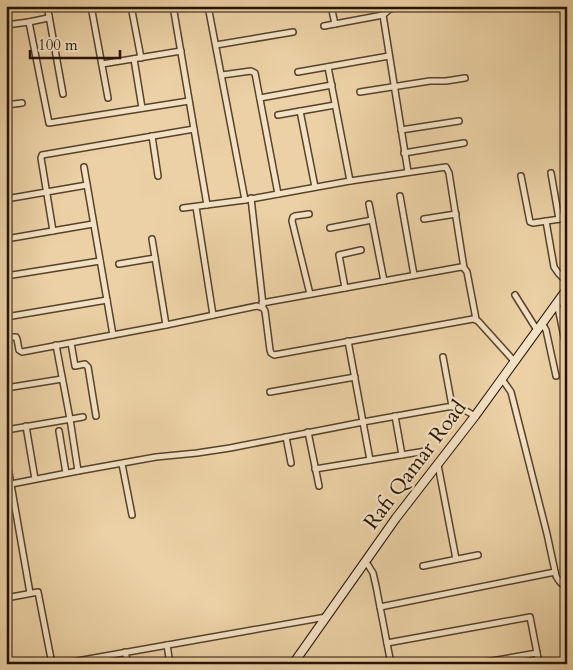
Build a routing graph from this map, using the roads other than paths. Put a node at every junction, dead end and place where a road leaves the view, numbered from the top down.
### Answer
1 (47, 6) edge
2 (91, 6) edge
3 (131, 6) edge
4 (174, 6) edge
5 (208, 6) edge
6 (331, 6) edge
7 (402, 6) edge
8 (391, 7) edge
9 (382, 15) junction
10 (49, 16) junction
11 (29, 22) junction
12 (335, 24) junction
13 (6, 26) edge
14 (324, 26) dead end
15 (293, 32) dead end
16 (216, 45) junction
17 (181, 51) junction
18 (388, 56) junction
19 (141, 58) junction
20 (134, 59) junction
21 (102, 64) junction
22 (328, 67) junction
23 (298, 72) dead end
24 (222, 76) junction
25 (465, 78) dead end
26 (332, 84) junction
27 (393, 86) junction
28 (360, 92) dead end
29 (63, 94) dead end
30 (108, 98) dead end
31 (260, 98) junction
32 (190, 101) junction
33 (22, 103) dead end
34 (6, 105) edge
35 (335, 105) junction
36 (142, 108) junction
37 (300, 111) junction
38 (278, 115) dead end
39 (459, 121) dead end
40 (194, 128) junction
41 (401, 130) junction
42 (152, 136) junction
43 (464, 142) dead end
44 (404, 153) junction
45 (84, 167) dead end
46 (408, 172) junction
47 (551, 173) dead end
48 (158, 176) dead end
49 (521, 176) dead end
50 (350, 181) junction
51 (87, 185) junction
52 (314, 188) junction
53 (46, 192) junction
54 (278, 194) junction
55 (400, 196) dead end
56 (6, 199) edge
57 (248, 199) junction
58 (369, 204) dead end
59 (207, 205) junction
60 (196, 207) junction
61 (183, 208) dead end
62 (309, 214) dead end
63 (456, 214) junction
64 (563, 218) edge
65 (424, 219) dead end
66 (372, 220) junction
67 (546, 221) junction
68 (94, 224) junction
69 (330, 228) dead end
70 (53, 231) junction
71 (567, 232) edge
72 (6, 239) edge
73 (152, 239) dead end
74 (361, 250) dead end
75 (155, 258) junction
76 (100, 261) junction
77 (119, 264) dead end
78 (464, 268) junction
79 (414, 275) junction
80 (6, 276) edge
81 (384, 281) junction
82 (567, 282) edge
83 (345, 288) junction
84 (567, 289) edge
85 (310, 294) junction
86 (515, 295) dead end
87 (107, 300) junction
88 (557, 303) junction
89 (263, 306) junction
90 (213, 315) junction
91 (6, 316) edge
92 (476, 319) junction
93 (166, 325) junction
94 (539, 327) junction
95 (113, 335) junction
96 (6, 337) edge
97 (348, 341) junction
98 (71, 343) junction
99 (56, 345) junction
100 (567, 351) edge
101 (443, 356) dead end
102 (514, 361) junction
103 (556, 376) dead end
104 (355, 377) junction
105 (62, 379) junction
106 (502, 379) junction
107 (6, 388) edge
108 (270, 392) dead end
109 (452, 406) junction
110 (96, 416) dead end
111 (395, 416) junction
112 (475, 416) junction
113 (83, 417) dead end
114 (70, 419) junction
115 (363, 422) junction
116 (26, 426) junction
117 (6, 430) edge
118 (59, 431) dead end
119 (308, 432) junction
120 (286, 437) junction
121 (426, 451) dead end
122 (402, 455) junction
123 (6, 456) edge
124 (370, 460) junction
125 (291, 463) dead end
126 (122, 464) junction
127 (437, 464) junction
128 (315, 469) junction
129 (78, 471) junction
130 (66, 473) junction
131 (35, 479) junction
132 (9, 484) edge
133 (319, 486) dead end
134 (132, 515) dead end
135 (478, 555) dead end
136 (456, 559) junction
137 (364, 563) junction
138 (423, 566) dead end
139 (555, 572) junction
140 (567, 586) edge
141 (30, 593) junction
142 (6, 598) edge
143 (380, 607) junction
144 (327, 617) junction
145 (387, 644) junction
146 (167, 645) junction
147 (125, 652) junction
148 (537, 653) junction
149 (85, 662) edge
150 (52, 664) edge
151 (60, 664) edge
152 (128, 664) edge
153 (170, 664) edge
154 (293, 664) edge
155 (391, 664) edge
156 (474, 664) edge
157 (539, 664) edge

1 - 10 street
2 - 21 street
3 - 19 street
4 - 17 street
5 - 16 street
6 - 12 street
7 - 8 street
8 - 9 street
9 - 12 street
9 - 18 street
10 - 11 street
10 - 29 street
11 - 13 street
11 - 36 street
12 - 14 street
15 - 16 street
16 - 24 street
17 - 19 street
17 - 32 street
18 - 22 street
18 - 27 street
19 - 20 street
20 - 21 street
20 - 36 street
21 - 30 street
22 - 23 street
22 - 26 street
24 - 31 street
24 - 57 street
25 - 27 street
26 - 31 street
26 - 35 street
27 - 28 street
27 - 41 street
31 - 54 street
32 - 36 street
32 - 40 street
33 - 34 street
35 - 37 street
35 - 50 street
37 - 38 street
37 - 52 street
39 - 41 street
40 - 42 street
40 - 59 street
41 - 44 street
42 - 48 street
42 - 53 street
43 - 44 street
44 - 46 street
45 - 51 street
46 - 50 street
46 - 63 street
47 - 64 street
49 - 67 street
50 - 52 street
51 - 53 street
51 - 68 street
52 - 54 street
53 - 56 street
53 - 70 street
54 - 57 street
55 - 79 street
57 - 59 street
57 - 89 street
58 - 66 street
59 - 60 street
60 - 61 street
60 - 90 street
62 - 85 street
63 - 65 street
63 - 78 street
64 - 67 street
64 - 71 street
66 - 69 street
66 - 81 street
67 - 82 street
68 - 70 street
68 - 76 street
70 - 72 street
73 - 75 street
74 - 83 street
75 - 77 street
75 - 93 street
76 - 80 street
76 - 87 street
78 - 79 street
78 - 92 street
79 - 81 street
81 - 83 street
83 - 85 street
84 - 88 street, Rafi Qamar Road
85 - 89 street
86 - 94 street
87 - 91 street
87 - 95 street
88 - 94 street, Rafi Qamar Road
88 - 100 street
89 - 90 street
89 - 97 street
90 - 93 street
92 - 97 street
92 - 102 street
93 - 95 street
94 - 102 street, Rafi Qamar Road
94 - 103 street
95 - 98 street
96 - 99 street
97 - 104 street
98 - 99 street
98 - 110 street
99 - 105 street
101 - 109 street
102 - 106 street, Rafi Qamar Road
104 - 108 street
104 - 115 street
105 - 107 street
105 - 114 street
106 - 112 street, Rafi Qamar Road
106 - 139 street
109 - 111 street
109 - 112 street
111 - 115 street
111 - 122 street
112 - 127 street, Rafi Qamar Road
113 - 114 street
114 - 116 street
114 - 129 street
115 - 119 street
115 - 124 street
116 - 117 street
116 - 131 street
118 - 130 street
119 - 120 street
119 - 128 street
120 - 125 street
120 - 126 street
121 - 122 street
122 - 124 street
123 - 132 street
124 - 128 street
126 - 129 street
126 - 134 street
127 - 136 street
127 - 137 street, Rafi Qamar Road
128 - 133 street
129 - 130 street
130 - 131 street
131 - 132 street
132 - 141 street
135 - 136 street
136 - 138 street
137 - 143 street
137 - 144 street, Rafi Qamar Road
139 - 140 street
139 - 143 street
141 - 142 street
141 - 150 street
143 - 145 street
144 - 146 street
144 - 154 street, Rafi Qamar Road
145 - 148 street
145 - 155 street
146 - 147 street
146 - 153 street
147 - 149 street
147 - 152 street
148 - 156 street
148 - 157 street
149 - 151 street

